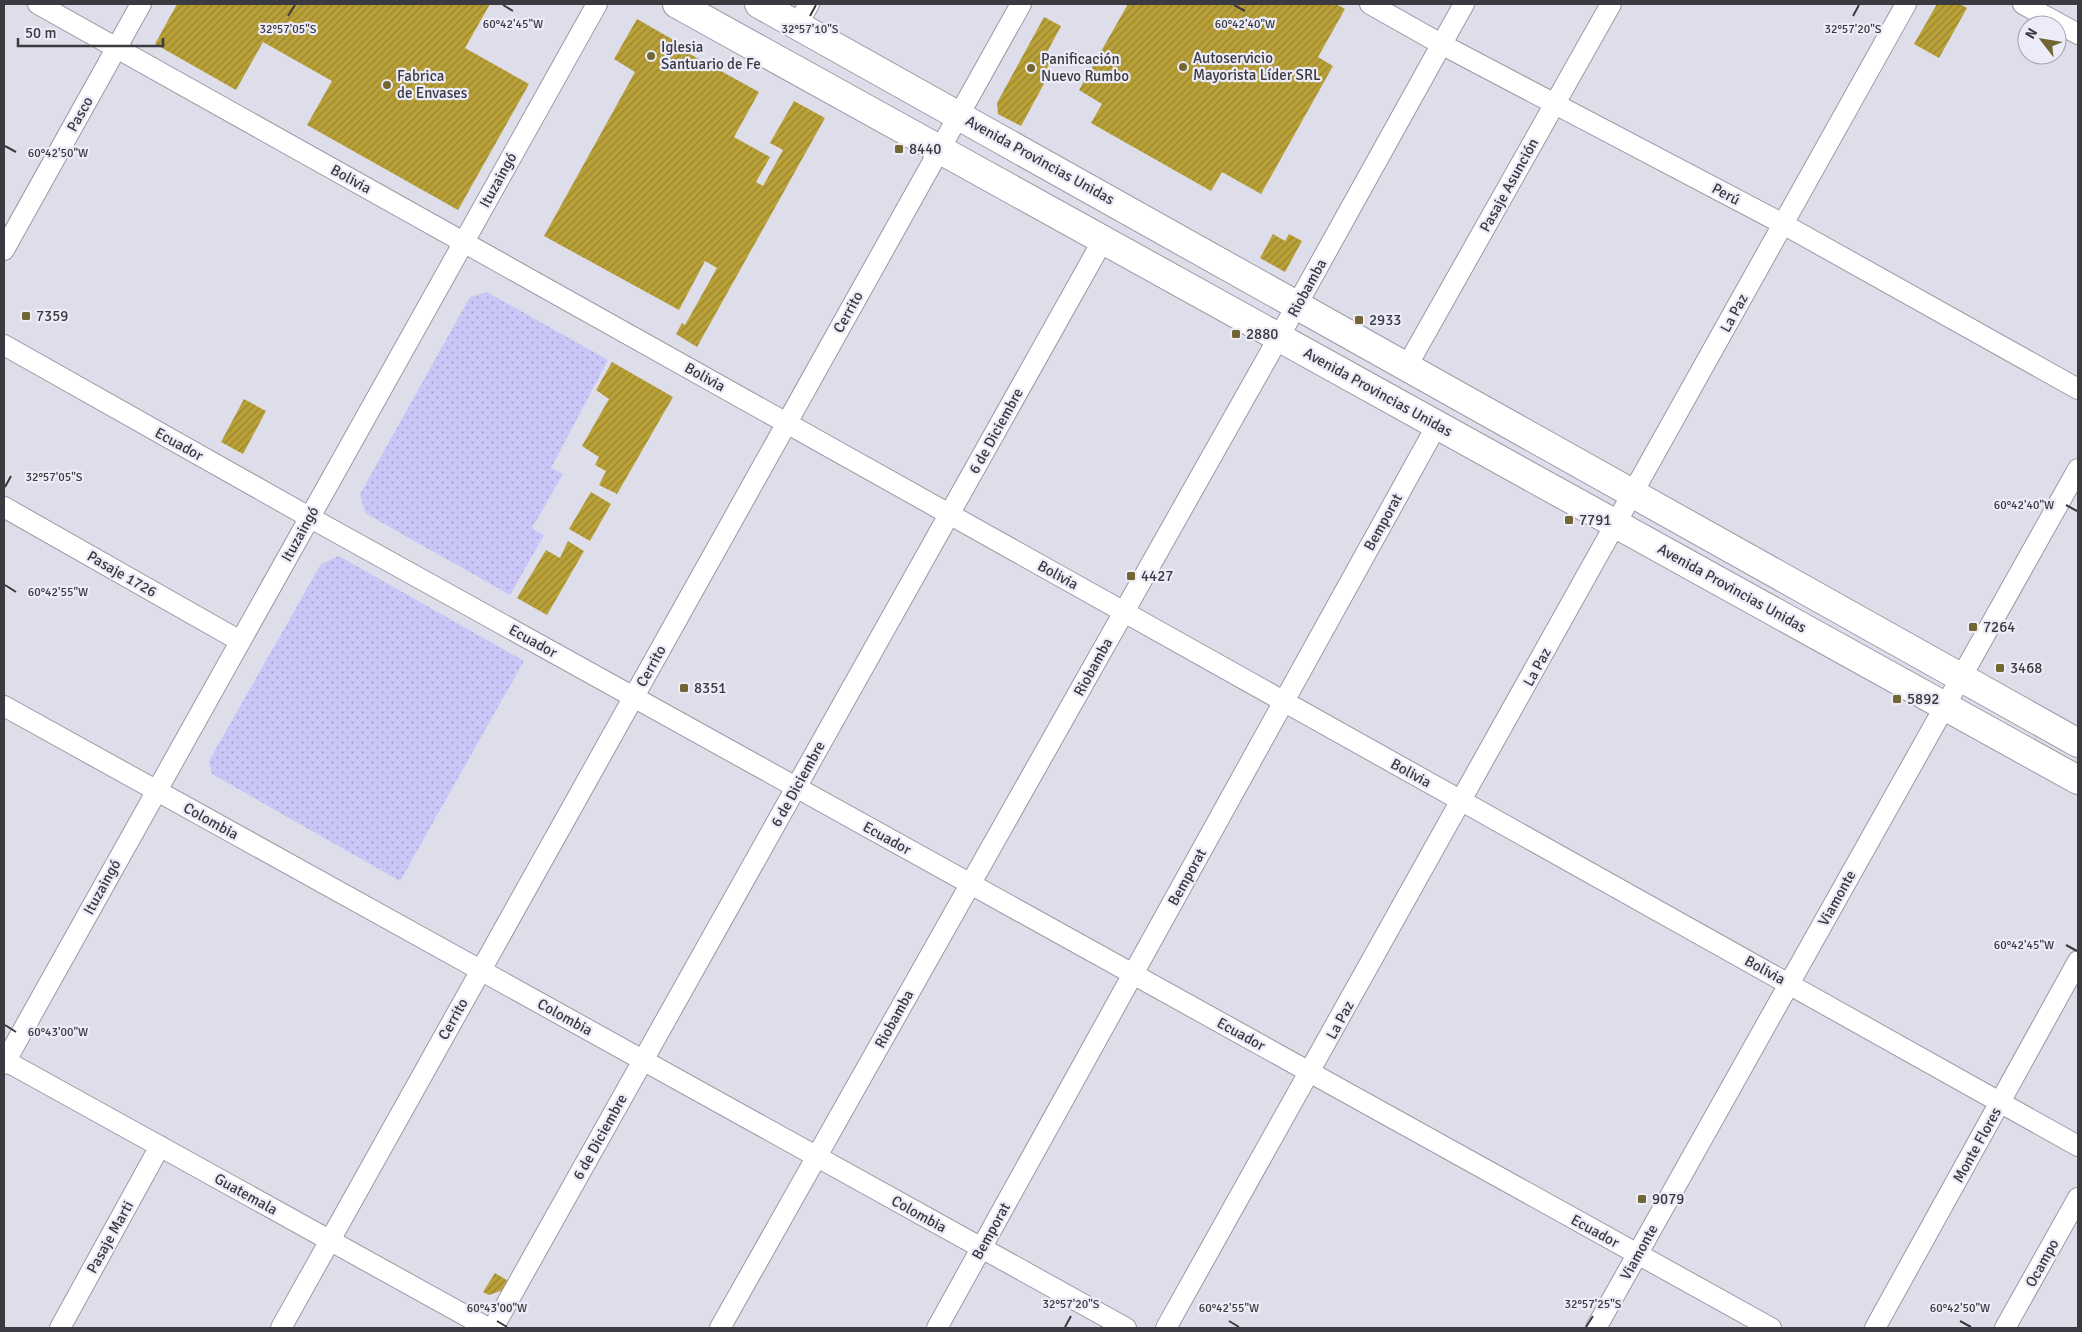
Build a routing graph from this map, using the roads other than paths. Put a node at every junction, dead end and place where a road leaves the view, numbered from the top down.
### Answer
1 (38, 4) edge
2 (141, 4) edge
3 (597, 4) edge
4 (677, 4) edge
5 (759, 4) edge
6 (1021, 4) edge
7 (1370, 4) edge
8 (1464, 4) edge
9 (1611, 4) edge
10 (1906, 4) edge
11 (2023, 4) edge
12 (803, 14) edge
13 (2078, 34) edge
14 (1442, 44) junction
15 (117, 48) junction
16 (1554, 104) junction
17 (959, 115) junction
18 (940, 149) junction
19 (1784, 224) junction
20 (1103, 240) junction
21 (464, 242) junction
22 (4, 250) edge
23 (1297, 305) junction
24 (1279, 337) junction
25 (4, 345) edge
26 (1407, 366) junction
27 (2078, 389) edge
28 (787, 423) junction
29 (1437, 425) junction
30 (2078, 469) edge
31 (1634, 493) junction
32 (4, 507) edge
33 (950, 514) junction
34 (309, 517) junction
35 (1616, 524) junction
36 (1124, 612) junction
37 (240, 641) junction
38 (1961, 676) junction
39 (634, 697) junction
40 (1284, 701) junction
41 (4, 706) edge
42 (1945, 706) junction
43 (2078, 743) edge
44 (2078, 780) edge
45 (796, 787) junction
46 (156, 791) junction
47 (1462, 801) junction
48 (971, 884) junction
49 (2078, 961) edge
50 (481, 970) junction
51 (1133, 974) junction
52 (1789, 984) junction
53 (643, 1060) junction
54 (4, 1061) edge
55 (1310, 1073) junction
56 (2000, 1102) junction
57 (160, 1146) junction
58 (2078, 1146) edge
59 (817, 1157) junction
60 (2078, 1198) edge
61 (330, 1240) junction
62 (982, 1248) junction
63 (1638, 1254) junction
64 (60, 1328) edge
65 (281, 1328) edge
66 (488, 1328) edge
67 (493, 1328) edge
68 (720, 1328) edge
69 (937, 1328) edge
70 (1126, 1328) edge
71 (1166, 1328) edge
72 (1596, 1328) edge
73 (1771, 1328) edge
74 (1875, 1328) edge
75 (2005, 1328) edge

1 - 15 street, Bolivia
2 - 15 street, Pasco
3 - 21 street, Ituzaingó
4 - 18 main road, Avenida Provincias Unidas
5 - 12 main road, Avenida Provincias Unidas
6 - 17 street, Cerrito
7 - 14 street, Perú
8 - 14 street, Riobamba
9 - 16 street, Pasaje Asunción
10 - 19 street, La Paz
11 - 13 street
12 - 17 main road, Avenida Provincias Unidas
14 - 16 street, Perú
14 - 23 street, Riobamba
15 - 21 street, Bolivia
15 - 22 street, Pasco
16 - 19 street, Perú
16 - 26 street, Pasaje Asunción
17 - 18 street, Cerrito
17 - 23 main road, Avenida Provincias Unidas
18 - 20 main road, Avenida Provincias Unidas
18 - 28 street, Cerrito
19 - 27 street, Perú
19 - 31 street, La Paz
20 - 24 main road, Avenida Provincias Unidas
20 - 33 street, 6 de Diciembre
21 - 28 street, Bolivia
21 - 34 street, Ituzaingó
23 - 24 street, Riobamba
23 - 26 main road, Avenida Provincias Unidas
24 - 29 main road, Avenida Provincias Unidas
24 - 36 street, Riobamba
25 - 34 street, Ecuador
26 - 31 main road, Avenida Provincias Unidas
28 - 33 street, Bolivia
28 - 39 street, Cerrito
29 - 35 main road, Avenida Provincias Unidas
29 - 40 street, Bemporat
30 - 38 street, Viamonte
31 - 35 street, La Paz
31 - 38 main road, Avenida Provincias Unidas
32 - 37 street, Pasaje 1726
33 - 36 street, Bolivia
33 - 45 street, 6 de Diciembre
34 - 37 street, Ituzaingó
34 - 39 street, Ecuador
35 - 42 main road, Avenida Provincias Unidas
35 - 47 street, La Paz
36 - 40 street, Bolivia
36 - 48 street, Riobamba
37 - 46 street, Ituzaingó
38 - 42 street, Viamonte
38 - 43 main road, Avenida Provincias Unidas
39 - 45 street, Ecuador
39 - 50 street, Cerrito
40 - 47 street, Bolivia
40 - 51 street, Bemporat
41 - 46 street, Colombia
42 - 44 main road, Avenida Provincias Unidas
42 - 52 street, Viamonte
45 - 48 street, Ecuador
45 - 53 street, 6 de Diciembre
46 - 50 street, Colombia
46 - 54 street, Ituzaingó
47 - 52 street, Bolivia
47 - 55 street, La Paz
48 - 51 street, Ecuador
48 - 59 street, Riobamba
49 - 56 street, Monte Flores
50 - 53 street, Colombia
50 - 61 street, Cerrito
51 - 55 street, Ecuador
51 - 62 street, Bemporat
52 - 56 street, Bolivia
52 - 63 street, Viamonte
53 - 59 street, Colombia
53 - 67 street, 6 de Diciembre
54 - 57 street, Guatemala
55 - 63 street, Ecuador
55 - 71 street, La Paz
56 - 58 street, Bolivia
56 - 74 street, Monte Flores
57 - 61 street, Guatemala
57 - 64 street, Pasaje Marti
59 - 62 street, Colombia
59 - 68 street, Riobamba
60 - 75 street, Ocampo
61 - 65 street, Cerrito
61 - 66 street, Guatemala
62 - 69 street, Bemporat
62 - 70 street, Colombia
63 - 72 street, Viamonte
63 - 73 street, Ecuador

